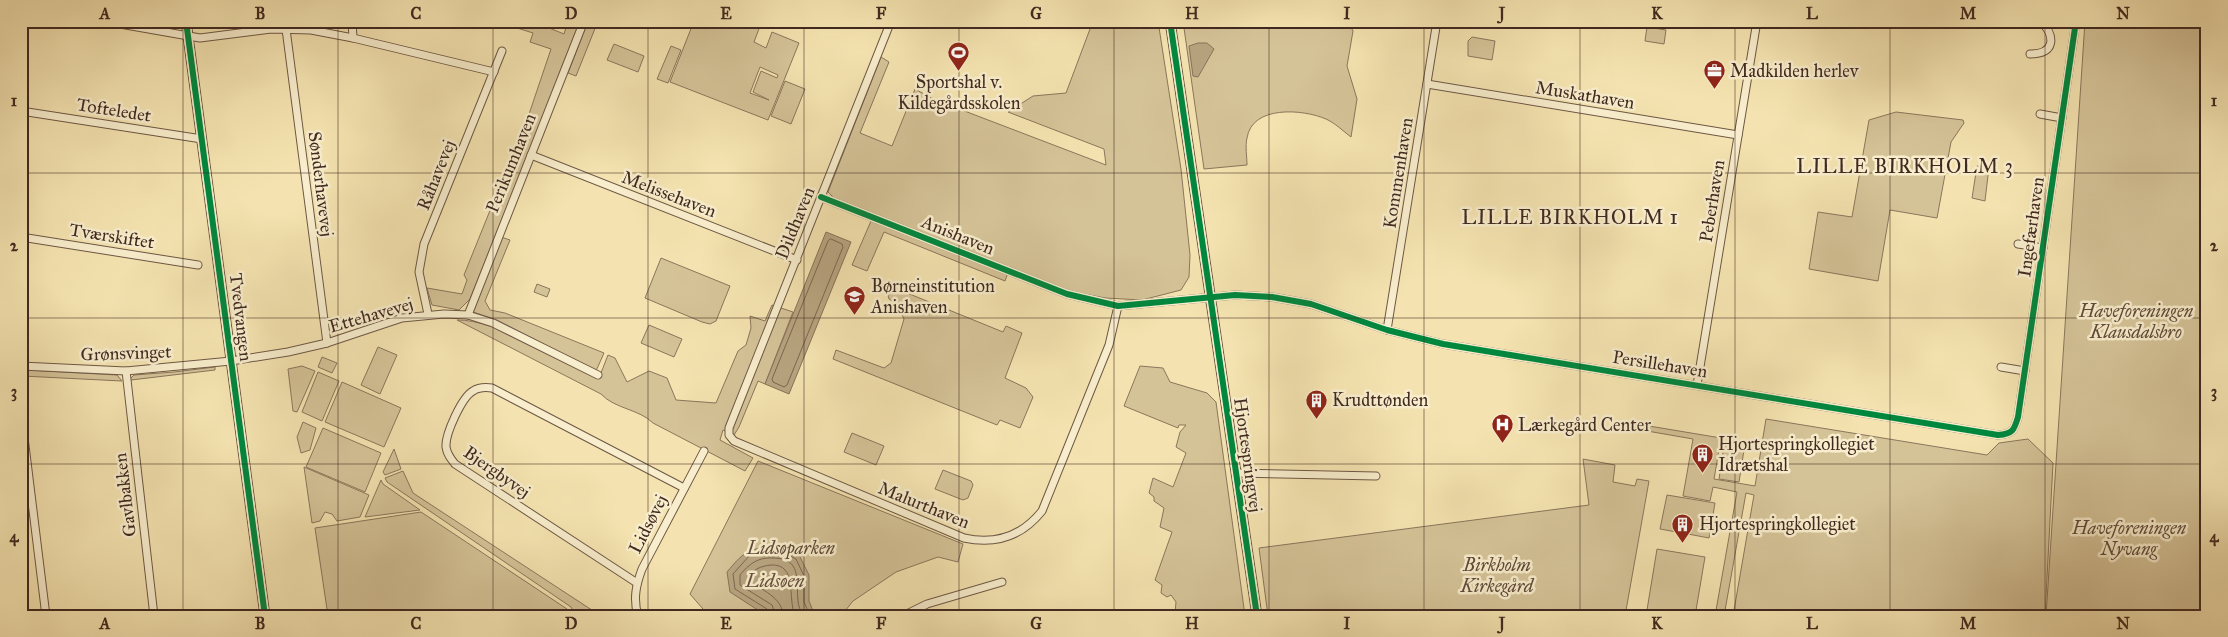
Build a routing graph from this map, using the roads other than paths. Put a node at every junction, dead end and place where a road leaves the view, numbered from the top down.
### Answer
1 (103, 21) edge
2 (186, 21) edge
3 (352, 21) edge
4 (584, 21) edge
5 (876, 21) edge
6 (1170, 21) edge
7 (1437, 21) edge
8 (1758, 21) edge
9 (2041, 21) edge
10 (2076, 21) edge
11 (890, 24) edge
12 (286, 29) junction
13 (188, 37) junction
14 (353, 38) junction
15 (502, 51) dead end
16 (2030, 54) dead end
17 (494, 72) junction
18 (1427, 84) junction
19 (21, 111) edge
20 (2040, 114) dead end
21 (2062, 118) junction
22 (1738, 135) junction
23 (202, 139) junction
24 (531, 155) junction
25 (821, 197) junction
26 (21, 237) edge
27 (2018, 244) dead end
28 (2043, 248) junction
29 (797, 260) junction
30 (198, 264) dead end
31 (1212, 298) junction
32 (1118, 306) junction
33 (428, 314) junction
34 (468, 316) junction
35 (1387, 330) junction
36 (326, 343) junction
37 (231, 360) junction
38 (21, 366) edge
39 (2001, 368) dead end
40 (126, 371) junction
41 (2025, 371) junction
42 (598, 376) dead end
43 (1697, 385) junction
44 (21, 413) edge
45 (2009, 434) joint
46 (729, 435) joint
47 (704, 451) dead end
48 (1236, 473) junction
49 (1376, 476) dead end
50 (684, 488) junction
51 (1002, 582) dead end
52 (636, 583) junction
53 (46, 616) edge
54 (154, 616) edge
55 (265, 616) edge
56 (638, 616) edge
57 (903, 616) edge
58 (1257, 616) edge

1 - 13 street
2 - 13 street, Tvedvangen
3 - 14 street
4 - 24 street, Perikumhaven
5 - 11 street
6 - 31 street, Hjortespringvej
7 - 18 street, Kommenhaven
8 - 22 street, Peberhaven
9 - 16 street
10 - 21 street, Ingefærhaven
11 - 25 street, Dildhaven
12 - 13 street
12 - 14 street
12 - 36 street, Sønderhavevej
13 - 23 street, Tvedvangen
14 - 17 street
15 - 17 street, Råhavevej
17 - 33 street, Råhavevej
18 - 22 street, Muskathaven
18 - 35 street, Kommenhaven
19 - 23 street, Tofteledet
20 - 21 street
21 - 28 street, Ingefærhaven
22 - 43 street, Peberhaven
23 - 37 street, Tvedvangen
24 - 29 street, Melissehaven
24 - 34 street, Perikumhaven
25 - 29 street, Dildhaven
25 - 32 street, Anishaven
26 - 30 street, Tværskiftet
27 - 28 street, Ingefærhaven
28 - 41 street, Ingefærhaven
29 - 46 street, Dildhaven
31 - 32 street
31 - 35 street, Persillehaven
31 - 48 street, Hjortespringvej
32 - 46 street, Malurthaven
33 - 34 street, Ettehavevej
33 - 36 street, Ettehavevej
34 - 42 street, Ettehavevej
35 - 43 street, Persillehaven
36 - 37 street, Ettehavevej
37 - 40 street, Grønsvinget
37 - 55 street, Tvedvangen
38 - 40 street, Grønsvinget
39 - 41 street
40 - 54 street, Gavlbakken
41 - 45 street, Ingefærhaven
43 - 45 street, Persillehaven
44 - 53 street
47 - 50 street, Lidsøvej
48 - 49 street
48 - 58 street, Hjortespringvej
50 - 52 street, Lidsøvej
50 - 52 street, Bjergbyvej
51 - 57 street
52 - 56 street, Lidsøvej

